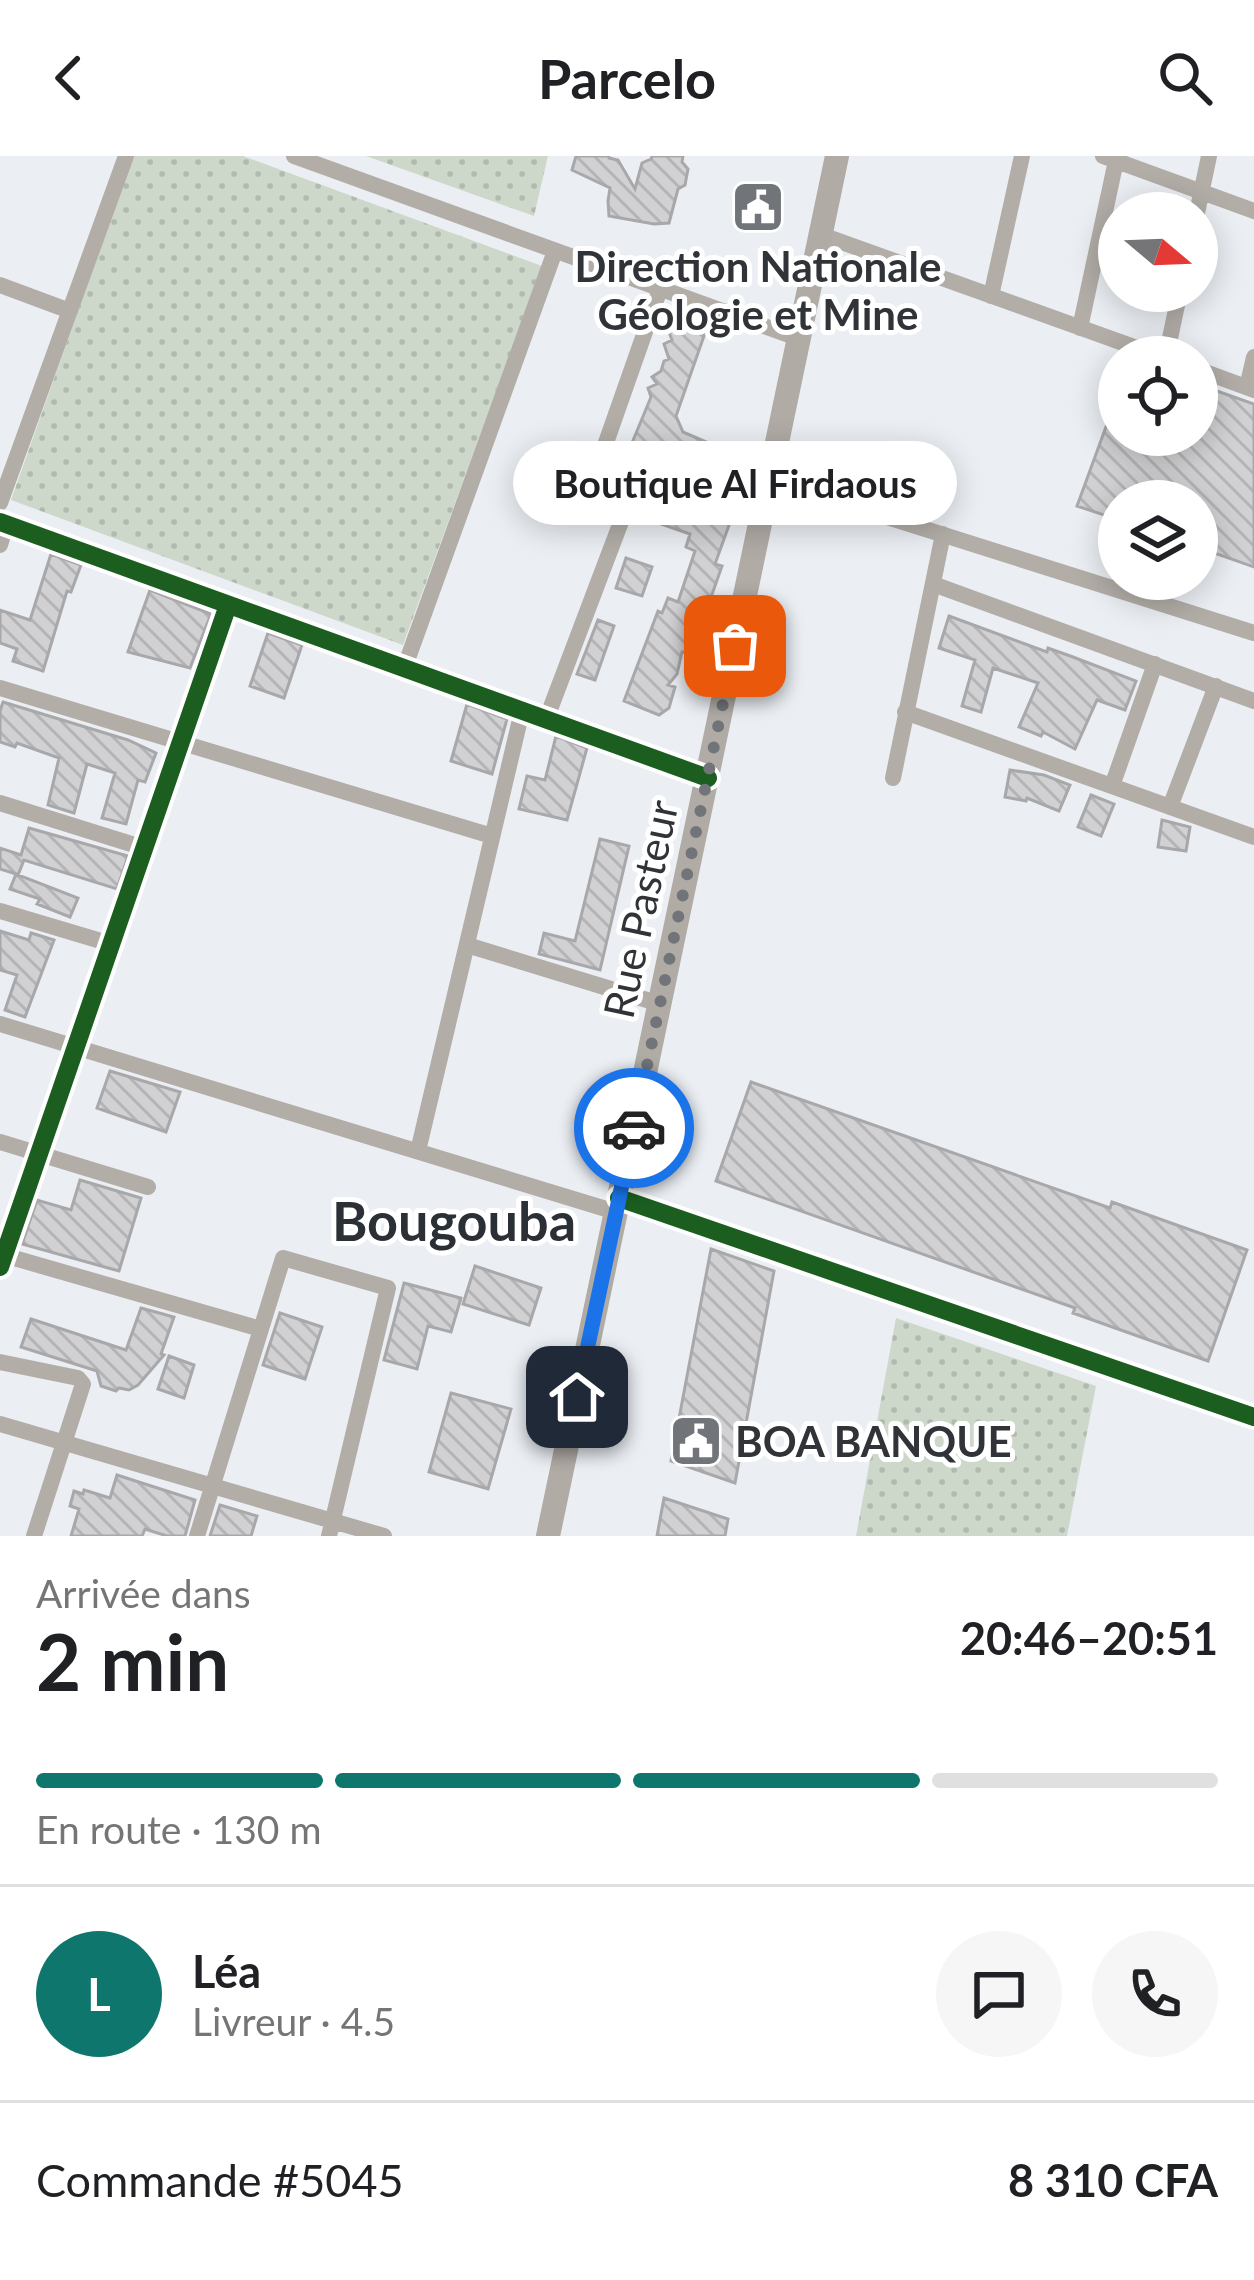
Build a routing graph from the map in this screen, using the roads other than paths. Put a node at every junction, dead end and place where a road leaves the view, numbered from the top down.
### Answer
1 (125, 156) edge
2 (294, 156) edge
3 (837, 156) edge
4 (1022, 156) edge
5 (1209, 156) edge
6 (1112, 158) edge
7 (1201, 192) joint
8 (1218, 198) edge
9 (1254, 211) edge
10 (822, 235) junction
11 (555, 251) junction
12 (0, 286) edge
13 (660, 289) junction
14 (991, 296) junction
15 (70, 310) junction
16 (1080, 328) junction
17 (1103, 336) edge
18 (800, 339) junction
19 (1254, 357) edge
20 (1218, 377) edge
21 (1251, 388) edge
22 (641, 469) junction
23 (770, 480) junction
24 (0, 503) edge
25 (763, 514) junction
26 (3, 524) edge
27 (944, 534) junction
28 (0, 545) edge
29 (933, 584) junction
30 (228, 605) junction
31 (1254, 633) edge
32 (1155, 664) junction
33 (404, 669) junction
34 (1216, 686) junction
35 (0, 688) edge
36 (1254, 701) edge
37 (522, 711) junction
38 (905, 712) junction
39 (546, 720) junction
40 (180, 742) junction
41 (707, 778) junction
42 (893, 778) dead end
43 (1112, 786) junction
44 (0, 803) edge
45 (1170, 807) junction
46 (492, 836) junction
47 (1254, 837) edge
48 (144, 848) junction
49 (0, 911) edge
50 (111, 944) junction
51 (466, 945) junction
52 (660, 1004) junction
53 (0, 1024) edge
54 (75, 1047) junction
55 (0, 1142) edge
56 (418, 1151) junction
57 (39, 1154) junction
58 (148, 1186) dead end
59 (618, 1205) junction
60 (1, 1258) edge
61 (261, 1329) junction
62 (0, 1362) edge
63 (1254, 1418) edge
64 (0, 1424) edge
65 (63, 1442) junction
66 (213, 1486) junction
67 (331, 1528) edge
68 (34, 1536) edge
69 (197, 1536) edge
70 (384, 1536) edge
71 (548, 1536) edge

1 - 15 street
2 - 11 street
3 - 10 main road, Rue Pasteur
4 - 14 street
5 - 7 street
6 - 7 street
6 - 16 street
8 - 9 street
10 - 14 street
10 - 18 main road, Rue Pasteur
11 - 13 street
11 - 33 street
12 - 15 street
13 - 18 street
13 - 22 street
14 - 16 street
15 - 24 street
16 - 17 street
18 - 23 main road, Rue Pasteur
19 - 21 street
20 - 21 street
22 - 25 street
22 - 39 street
23 - 25 main road, Rue Pasteur
23 - 27 street
25 - 41 main road, Rue Pasteur
26 - 28 street
26 - 30 street
27 - 29 street
27 - 31 street
29 - 32 street
29 - 38 street
30 - 33 street
30 - 40 street
32 - 34 street
32 - 43 street
33 - 37 street
34 - 36 street
34 - 45 street
35 - 40 street
37 - 39 street
37 - 46 street
38 - 42 street
38 - 43 street
39 - 41 street
40 - 46 street
40 - 48 street
41 - 52 main road, Rue Pasteur
43 - 45 street
44 - 48 street
45 - 47 street
46 - 51 street
48 - 50 street
49 - 50 street
50 - 54 street
51 - 52 street
51 - 56 street
52 - 59 main road, Rue Pasteur
53 - 54 street
54 - 56 street
54 - 57 street
55 - 57 street
56 - 59 street
57 - 58 street
57 - 60 street
59 - 63 street
59 - 71 main road, Rue Pasteur
60 - 61 street
61 - 66 street
61 - 67 street
62 - 65 street
64 - 65 street
65 - 66 street
65 - 68 street
66 - 67 street
66 - 69 street
67 - 70 street

